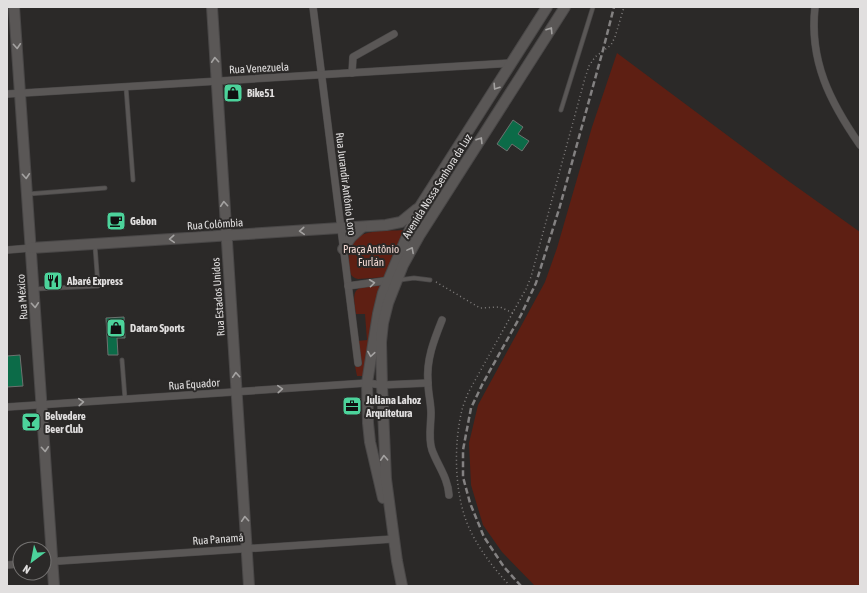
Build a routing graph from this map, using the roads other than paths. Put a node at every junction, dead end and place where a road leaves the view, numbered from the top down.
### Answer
1 (14, 7) edge
2 (212, 7) edge
3 (313, 7) edge
4 (547, 7) edge
5 (565, 7) edge
6 (593, 7) edge
7 (815, 7) edge
8 (394, 34) dead end
9 (512, 63) junction
10 (352, 73) junction
11 (321, 75) junction
12 (216, 81) junction
13 (126, 87) junction
14 (7, 94) edge
15 (20, 94) junction
16 (561, 110) dead end
17 (860, 145) edge
18 (133, 180) dead end
19 (105, 188) dead end
20 (27, 194) junction
21 (419, 208) junction
22 (362, 227) junction
23 (341, 228) junction
24 (226, 235) junction
25 (95, 244) junction
26 (31, 248) junction
27 (343, 249) junction
28 (7, 250) edge
29 (392, 280) junction
30 (430, 280) road end
31 (348, 286) junction
32 (34, 290) junction
33 (442, 320) dead end
34 (122, 360) dead end
35 (358, 363) dead end
36 (367, 383) junction
37 (428, 383) junction
38 (382, 385) junction
39 (237, 392) junction
40 (125, 399) junction
41 (42, 405) junction
42 (7, 407) edge
43 (449, 496) dead end
44 (393, 539) junction
45 (47, 541) edge
46 (247, 548) junction
47 (52, 562) edge
48 (249, 586) edge
49 (402, 586) edge

1 -> 15 main road, Rua México
12 -> 2 main road, Rua Estados Unidos
3 - 11 street, Rua Jurandir Antônio Loro
4 - 9 main road, Avenida Nossa Senhora da Luz
29 -> 5 main road, Avenida Nossa Senhora da Luz
6 - 16 lane
7 - 17 street
8 - 10 street
9 - 10 street, Rua Venezuela
9 -> 21 main road, Avenida Nossa Senhora da Luz
10 - 11 street, Rua Venezuela
11 - 12 street, Rua Venezuela
11 - 23 street, Rua Jurandir Antônio Loro
12 - 13 street, Rua Venezuela
24 -> 12 main road, Rua Estados Unidos
13 - 15 street, Rua Venezuela
13 - 18 lane
14 - 15 street, Rua Venezuela
15 -> 20 main road, Rua México
19 - 20 lane
20 - 26 main road, Rua México
21 - 22 main road, Rua Colômbia
21 - 29 main road, Avenida Nossa Senhora da Luz
22 - 23 main road, Rua Colômbia
22 - 27 main road
23 -> 24 main road, Rua Colômbia
23 - 27 street, Rua Jurandir Antônio Loro
24 -> 25 main road, Rua Colômbia
39 -> 24 main road, Rua Estados Unidos
25 - 26 main road, Rua Colômbia
25 - 32 lane
26 - 28 street, Rua Colômbia
26 - 32 main road, Rua México
27 - 31 street, Rua Jurandir Antônio Loro
29 - 30 lane
31 -> 29 street
29 -> 36 main road, Avenida Nossa Senhora da Luz
29 - 38 main road, Avenida Nossa Senhora da Luz
31 - 35 street, Rua Jurandir Antônio Loro
32 -> 41 main road, Rua México
33 - 37 street
34 - 40 lane
36 - 38 street, Rua Equador
39 -> 36 street, Rua Equador
36 - 44 main road, Avenida Nossa Senhora da Luz
37 - 38 street, Rua Equador
37 - 43 street
44 -> 38 main road, Avenida Nossa Senhora da Luz
39 - 40 street, Rua Equador
46 -> 39 main road, Rua Estados Unidos
41 -> 40 street, Rua Equador
41 - 42 street, Rua Equador
41 -> 45 main road, Rua México
44 - 46 street, Rua Panamá
44 - 49 main road, Avenida Nossa Senhora da Luz
46 - 47 street, Rua Panamá
46 - 48 main road, Rua Estados Unidos

